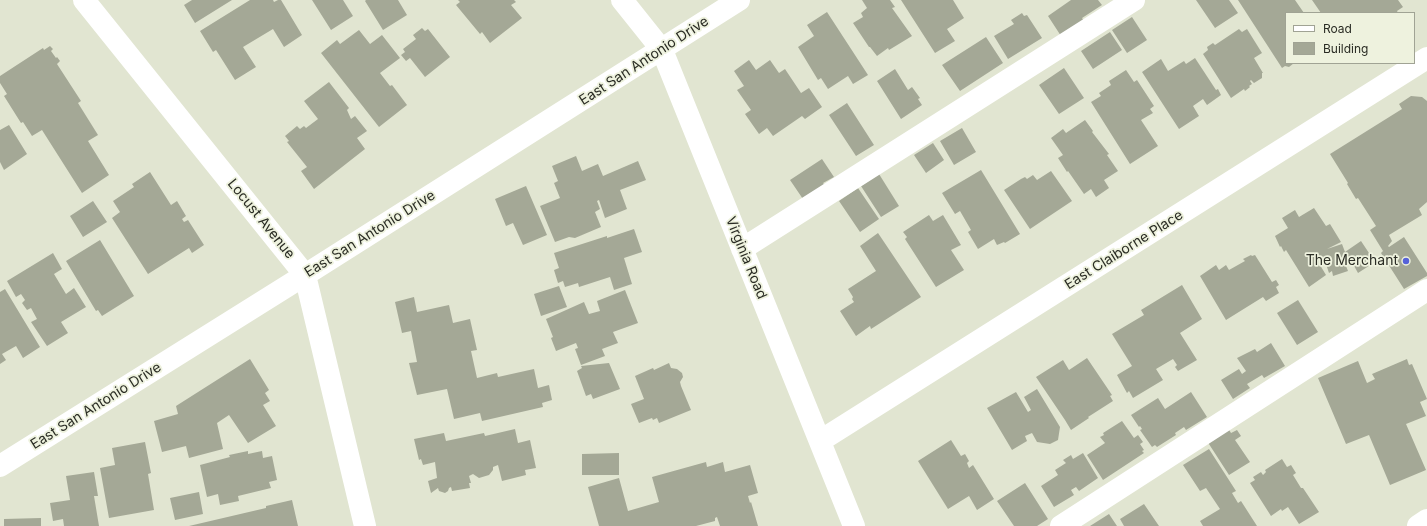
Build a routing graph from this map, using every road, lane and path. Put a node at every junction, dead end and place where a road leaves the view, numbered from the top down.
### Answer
1 (84, 0) edge
2 (622, 0) edge
3 (739, 0) edge
4 (1134, 0) edge
5 (662, 50) junction
6 (1427, 58) edge
7 (742, 249) junction
8 (305, 275) junction
9 (1427, 290) edge
10 (820, 441) junction
11 (0, 466) edge
12 (1427, 520) edge
13 (365, 526) edge
14 (854, 526) edge
15 (1061, 526) edge
16 (1418, 526) edge

1 - 8 street, Locust Avenue
2 - 5 street, Virginia Road
3 - 5 street, East San Antonio Drive
4 - 7 street
5 - 7 street, Virginia Road
5 - 8 street, East San Antonio Drive
6 - 10 street, East Claiborne Place
7 - 10 street, Virginia Road
8 - 11 street, East San Antonio Drive
8 - 13 street, Locust Avenue
9 - 15 street
10 - 14 street, Virginia Road
12 - 16 street

